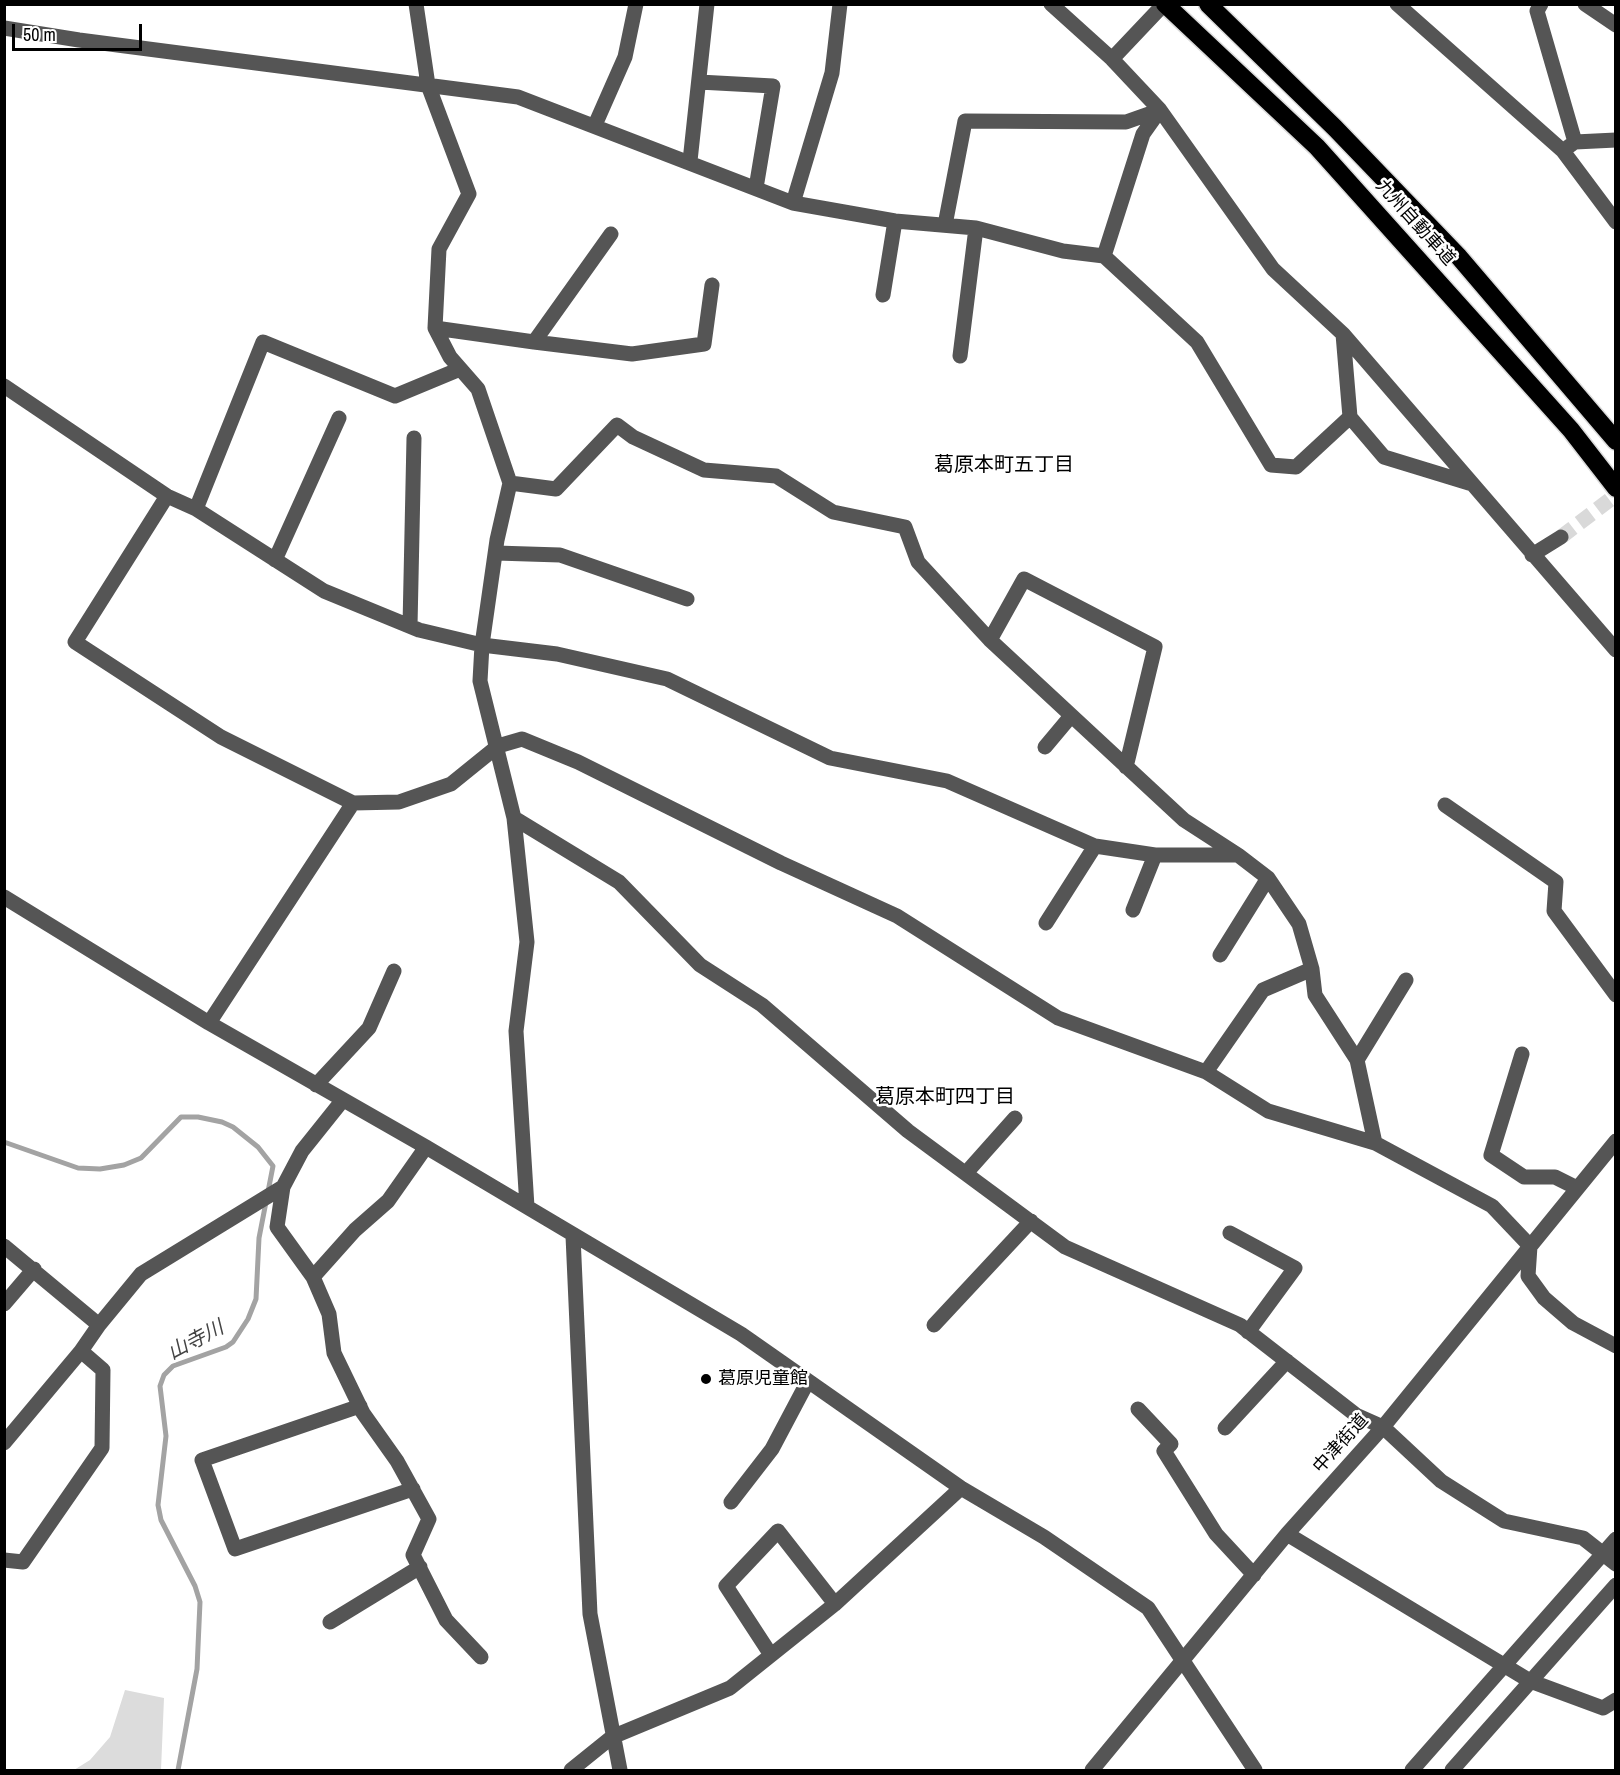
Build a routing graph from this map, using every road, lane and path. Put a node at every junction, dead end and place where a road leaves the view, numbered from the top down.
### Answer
1 (416, 4) edge
2 (636, 4) edge
3 (707, 4) edge
4 (840, 4) edge
5 (1051, 4) edge
6 (1164, 4) edge
7 (1397, 4) edge
8 (1541, 4) edge
9 (1585, 4) edge
10 (1214, 11) edge
11 (1616, 25) edge
12 (4, 27) edge
13 (1112, 60) junction
14 (699, 82) junction
15 (428, 85) junction
16 (1160, 110) junction
17 (595, 125) junction
18 (1616, 140) edge
19 (1569, 146) junction
20 (690, 161) junction
21 (756, 188) junction
22 (794, 203) junction
23 (895, 221) junction
24 (1616, 222) edge
25 (945, 225) junction
26 (976, 228) junction
27 (611, 234) dead end
28 (1104, 256) junction
29 (712, 285) dead end
30 (883, 295) dead end
31 (435, 328) junction
32 (1343, 334) junction
33 (534, 342) junction
34 (960, 356) dead end
35 (460, 369) junction
36 (4, 386) edge
37 (1350, 417) junction
38 (339, 418) dead end
39 (414, 438) dead end
40 (1616, 441) edge
41 (510, 483) junction
42 (1469, 483) junction
43 (1616, 488) edge
44 (167, 496) junction
45 (196, 509) junction
46 (1561, 537) tunnel mouth
47 (496, 553) junction
48 (1532, 555) junction
49 (275, 560) junction
50 (687, 599) dead end
51 (410, 626) junction
52 (990, 640) junction
53 (482, 645) junction
54 (1616, 651) edge
55 (1071, 716) junction
56 (498, 746) junction
57 (1045, 747) dead end
58 (1126, 767) junction
59 (353, 802) junction
60 (1445, 805) dead end
61 (514, 818) junction
62 (1095, 846) junction
63 (1155, 855) junction
64 (1238, 855) junction
65 (1268, 878) junction
66 (4, 897) edge
67 (1133, 910) dead end
68 (1046, 923) dead end
69 (1220, 955) dead end
70 (1312, 969) junction
71 (394, 971) dead end
72 (1406, 980) dead end
73 (1616, 995) edge
74 (209, 1023) junction
75 (1522, 1054) dead end
76 (1357, 1060) junction
77 (1206, 1072) junction
78 (316, 1085) junction
79 (342, 1101) junction
80 (1015, 1118) dead end
81 (1616, 1141) edge
82 (1375, 1143) junction
83 (426, 1147) junction
84 (966, 1173) junction
85 (281, 1188) junction
86 (1577, 1188) junction
87 (527, 1207) junction
88 (1031, 1221) junction
89 (1230, 1233) dead end
90 (573, 1236) junction
91 (4, 1246) edge
92 (1530, 1246) junction
93 (34, 1269) junction
94 (313, 1277) junction
95 (4, 1304) edge
96 (99, 1325) junction
97 (934, 1325) dead end
98 (1248, 1332) junction
99 (1616, 1346) edge
100 (81, 1351) junction
101 (1287, 1361) junction
102 (808, 1381) junction
103 (360, 1406) junction
104 (1138, 1408) dead end
105 (1383, 1427) junction
106 (1225, 1428) dead end
107 (4, 1443) edge
108 (961, 1488) junction
109 (413, 1489) junction
110 (731, 1502) dead end
111 (1287, 1534) junction
112 (1616, 1539) edge
113 (1603, 1553) junction
114 (4, 1560) edge
115 (1616, 1564) edge
116 (420, 1567) junction
117 (1254, 1575) junction
118 (1616, 1585) edge
119 (835, 1604) junction
120 (330, 1622) dead end
121 (771, 1655) junction
122 (482, 1657) dead end
123 (1183, 1662) junction
124 (1505, 1665) junction
125 (1530, 1681) junction
126 (1616, 1700) edge
127 (612, 1737) junction
128 (571, 1770) edge
129 (620, 1770) edge
130 (1092, 1770) edge
131 (1255, 1770) edge
132 (1412, 1770) edge
133 (1452, 1770) edge

1 - 15 street
2 - 17 street
3 - 14 street
4 - 22 street
5 - 13 street
6 - 13 street
6 - 43 highway, 九州自動車道
7 - 19 street
8 - 19 street
9 - 11 street
10 - 40 highway, 九州自動車道
12 - 15 street
13 - 16 street
14 - 20 street
14 - 21 street
15 - 17 street
15 - 31 street
16 - 25 street
16 - 28 street
16 - 32 street
17 - 20 street
18 - 19 street
19 - 24 street
20 - 21 street
21 - 22 street
22 - 23 street
23 - 25 street
23 - 30 street
25 - 26 street
26 - 28 street
26 - 34 street
27 - 33 street
28 - 37 street
29 - 33 street
31 - 33 street
31 - 35 street
32 - 37 street
32 - 42 street
35 - 41 street
35 - 45 street
36 - 44 street
37 - 42 street
38 - 49 street
39 - 51 street
41 - 47 street
41 - 52 street
42 - 48 street
44 - 45 street
44 - 59 street
45 - 49 street
46 - 48 street
47 - 50 street
47 - 53 street
48 - 54 street
49 - 51 street
51 - 53 street
52 - 55 street
52 - 58 street
53 - 56 street
53 - 62 street
55 - 57 street
55 - 58 street
56 - 59 street
56 - 61 street
56 - 77 street
58 - 64 street
59 - 74 street
60 - 73 street
61 - 84 street
61 - 87 street
62 - 63 street
62 - 68 street
63 - 64 street
63 - 67 street
64 - 65 street
65 - 69 street
65 - 70 street
66 - 74 street
70 - 76 street
70 - 77 street
71 - 78 street
72 - 76 street
74 - 78 street
75 - 86 street
76 - 82 street
77 - 82 street
78 - 79 street
79 - 83 street
79 - 85 street
80 - 84 street
81 - 86 street, 中津街道
82 - 92 street
83 - 87 street
83 - 94 street
84 - 88 street
85 - 94 street
85 - 96 street
86 - 92 street, 中津街道
87 - 90 street
88 - 97 street
88 - 98 street
89 - 98 street
90 - 102 street
90 - 127 street
91 - 93 street
92 - 99 street
92 - 105 street, 中津街道
93 - 95 street
93 - 96 street
94 - 103 street
96 - 100 street
98 - 101 street
100 - 107 street
100 - 114 street
101 - 105 street
101 - 106 street
102 - 108 street
102 - 110 street
103 - 109 street
103 - 109 street
104 - 117 street
105 - 111 street, 中津街道
105 - 113 street
108 - 119 street
108 - 123 street
109 - 116 street
111 - 117 street, 中津街道
111 - 124 street
112 - 113 street
113 - 115 street
113 - 124 street
116 - 120 street
116 - 122 street
117 - 123 street, 中津街道
118 - 125 street
119 - 121 street
119 - 121 street
121 - 127 street
123 - 130 street, 中津街道
123 - 131 street
124 - 125 street
124 - 132 street
125 - 126 street
125 - 133 street
127 - 128 street
127 - 129 street

